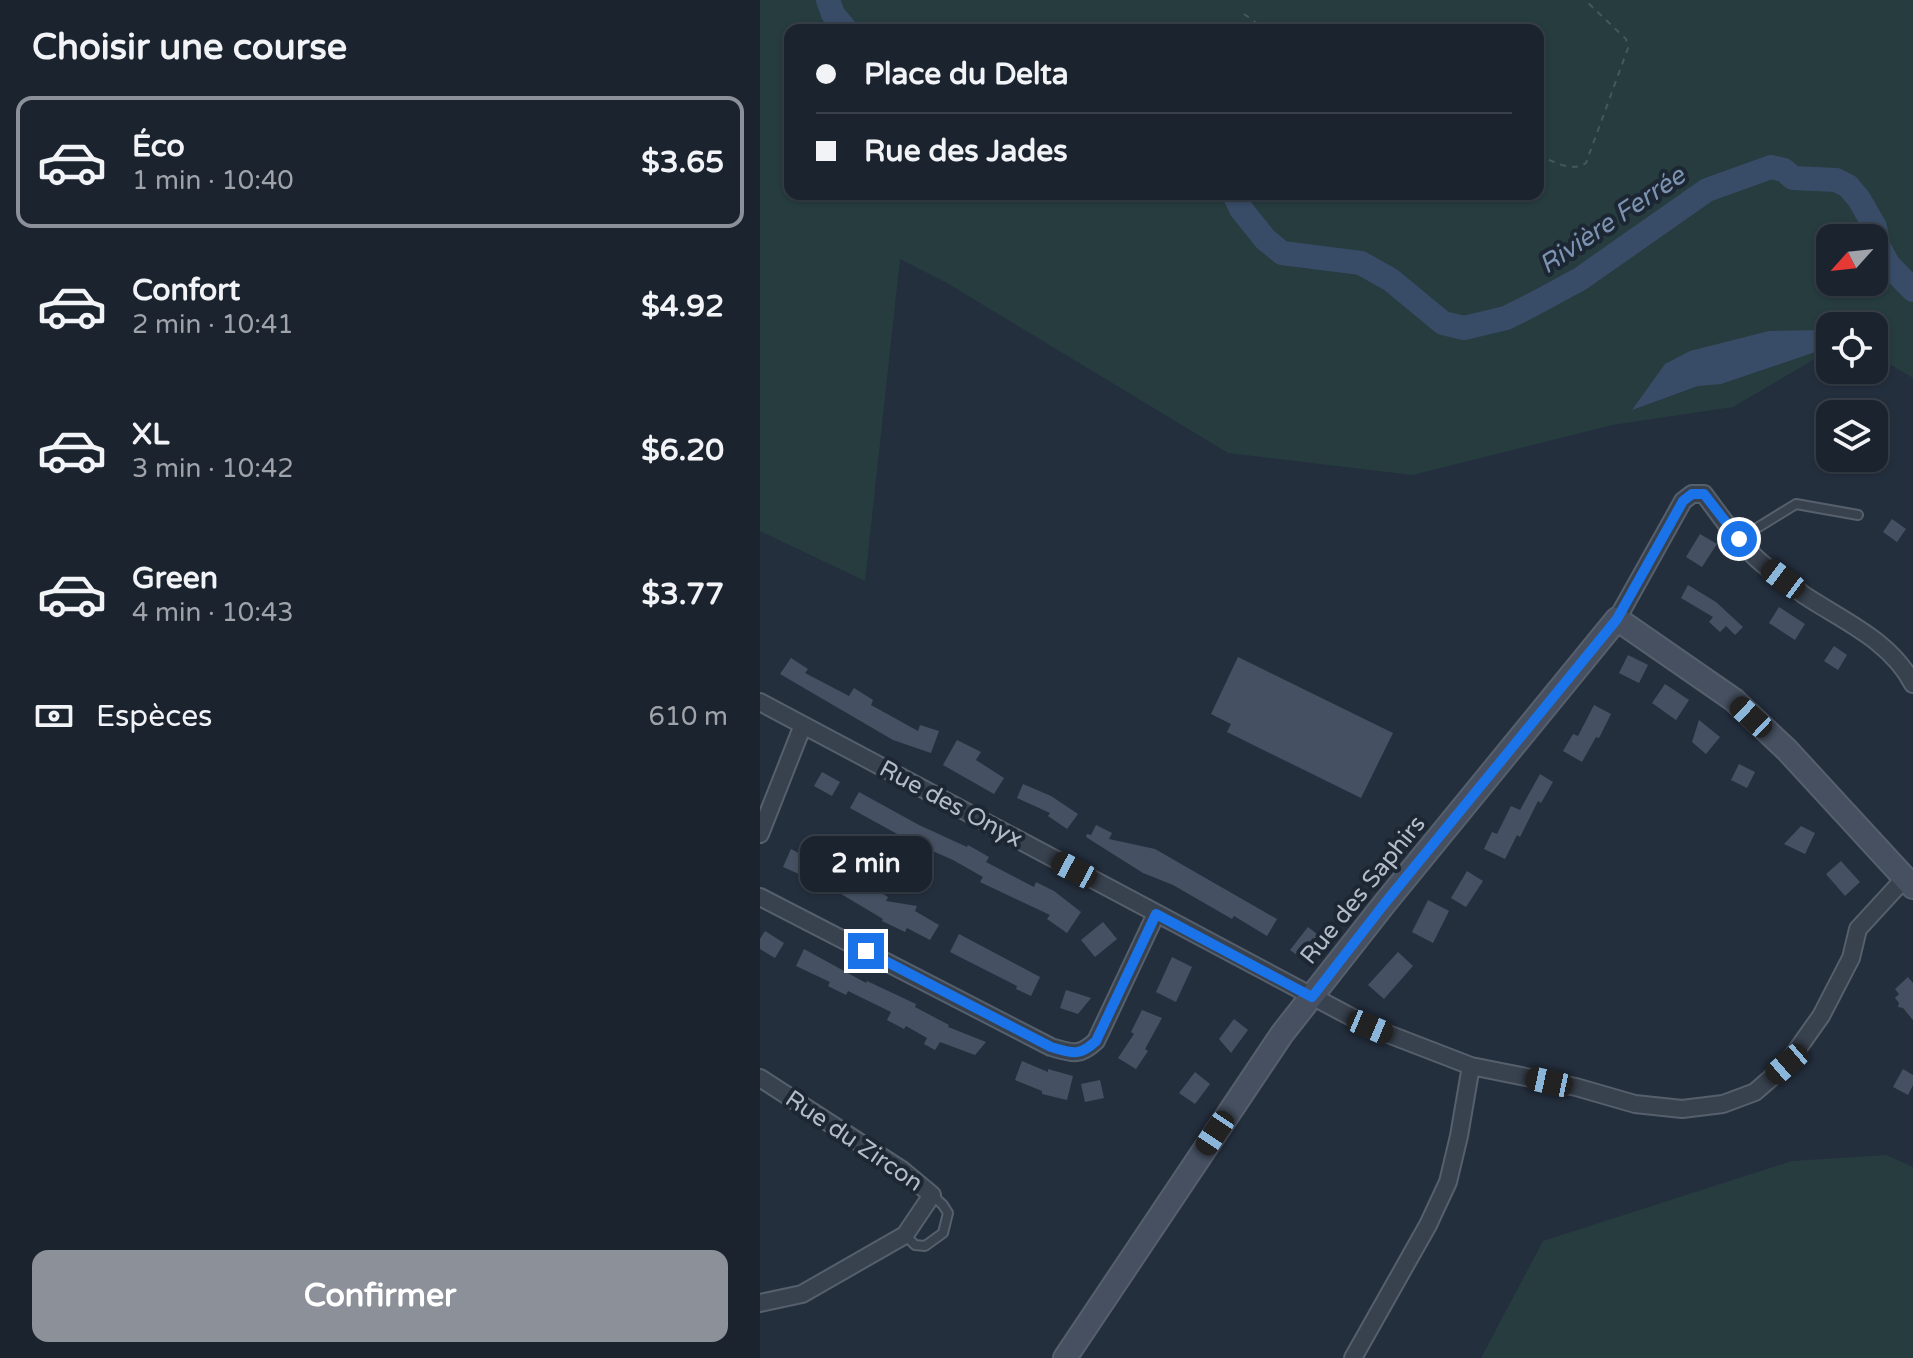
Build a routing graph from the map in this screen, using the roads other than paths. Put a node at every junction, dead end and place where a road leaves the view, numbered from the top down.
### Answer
1 (1858, 515) dead end
2 (1739, 539) junction
3 (1617, 619) junction
4 (1913, 684) edge
5 (760, 702) edge
6 (803, 725) junction
7 (760, 834) edge
8 (1909, 883) edge
9 (760, 897) edge
10 (1156, 914) junction
11 (1312, 997) junction
12 (1471, 1066) junction
13 (760, 1078) edge
14 (932, 1195) junction
15 (905, 1235) junction
16 (760, 1303) edge
17 (1065, 1358) edge
18 (1353, 1358) edge

1 - 2 lane
2 - 3 street, Rue des Saphirs
2 - 4 street
3 - 8 street
3 - 11 street, Rue des Saphirs
5 - 6 street, Rue des Onyx
6 - 7 street
6 - 10 street, Rue des Onyx
8 - 12 street, Rue des Onyx
9 - 10 street
10 - 11 street, Rue des Onyx
11 - 12 street, Rue des Onyx
11 - 17 street, Rue des Saphirs
12 - 18 street
13 - 14 street, Rue du Zircon
14 - 15 street, Rue du Zircon
14 - 15 lane
15 - 16 street, Rue du Zircon

